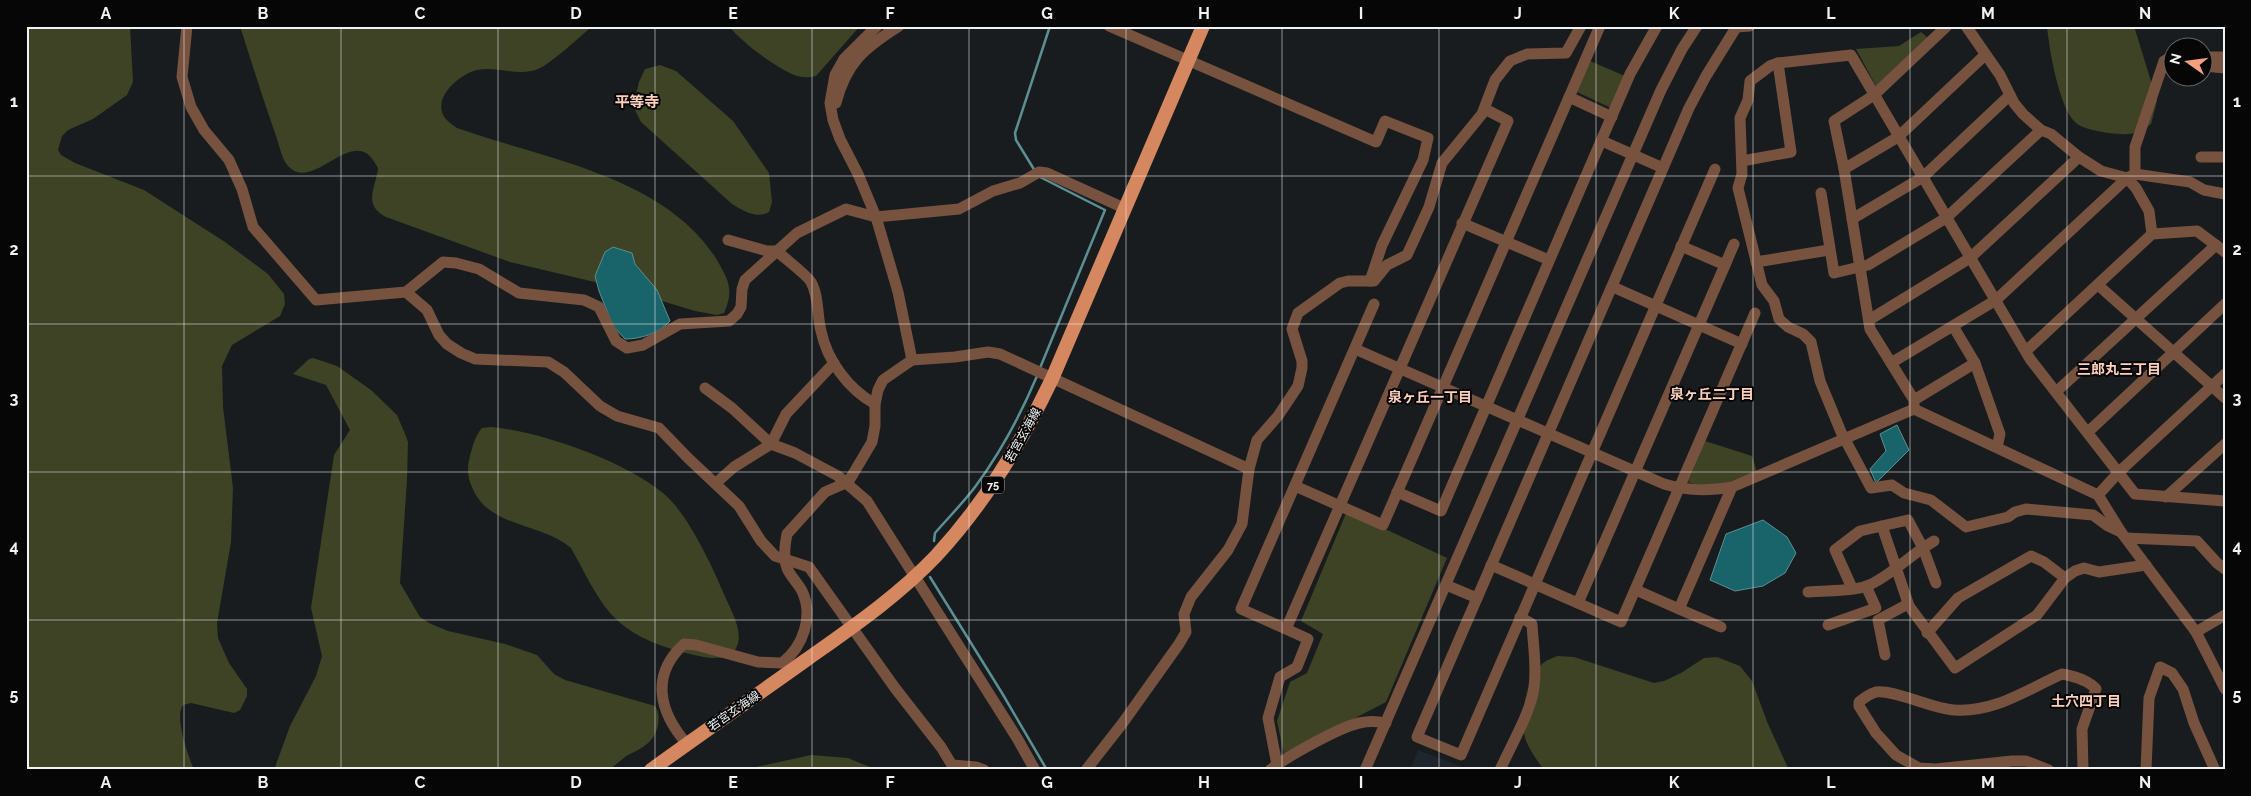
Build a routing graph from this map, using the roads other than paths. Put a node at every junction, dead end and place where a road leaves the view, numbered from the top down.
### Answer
1 (187, 26) edge
2 (877, 26) edge
3 (899, 26) edge
4 (1110, 26) edge
5 (1204, 26) edge
6 (1581, 26) edge
7 (1600, 26) edge
8 (1657, 26) edge
9 (1697, 26) edge
10 (1750, 26) edge
11 (1947, 26) edge
12 (1966, 26) edge
13 (1737, 27) edge
14 (1985, 55) junction
15 (1188, 61) junction
16 (2164, 61) edge
17 (1778, 63) junction
18 (1874, 95) junction
19 (2010, 95) junction
20 (1569, 97) junction
21 (1485, 110) junction
22 (1612, 117) junction
23 (832, 120) junction
24 (2041, 130) junction
25 (1898, 137) junction
26 (1602, 141) junction
27 (1632, 154) junction
28 (2080, 157) junction
29 (2201, 157) dead end
30 (2225, 158) edge
31 (1742, 162) junction
32 (1663, 168) junction
33 (1715, 169) dead end
34 (1844, 169) junction
35 (2131, 176) junction
36 (1922, 177) junction
37 (1821, 193) dead end
38 (2225, 194) edge
39 (1126, 208) junction
40 (876, 217) junction
41 (1946, 218) junction
42 (1852, 219) junction
43 (1462, 223) junction
44 (2152, 234) junction
45 (728, 240) dead end
46 (1506, 242) junction
47 (1734, 244) dead end
48 (1681, 246) junction
49 (2221, 249) edge
50 (1829, 250) junction
51 (777, 251) junction
52 (1970, 258) junction
53 (1549, 260) junction
54 (1756, 262) junction
55 (1725, 265) junction
56 (1860, 268) junction
57 (1369, 283) junction
58 (2098, 284) junction
59 (1613, 287) junction
60 (406, 292) junction
61 (1996, 300) junction
62 (1374, 304) dead end
63 (2225, 304) edge
64 (1655, 306) junction
65 (1755, 313) dead end
66 (2136, 319) junction
67 (1868, 320) junction
68 (1699, 326) junction
69 (1953, 326) junction
70 (1742, 344) junction
71 (1354, 349) junction
72 (2026, 351) junction
73 (2173, 352) junction
74 (912, 360) junction
75 (834, 363) junction
76 (1891, 363) junction
77 (1976, 363) junction
78 (1399, 368) junction
79 (2225, 374) edge
80 (1052, 379) junction
81 (2212, 386) junction
82 (1443, 387) junction
83 (705, 388) dead end
84 (2056, 392) junction
85 (2225, 398) edge
86 (874, 404) junction
87 (1914, 404) junction
88 (1486, 406) junction
89 (1518, 419) junction
90 (2088, 432) junction
91 (1549, 433) junction
92 (1846, 439) junction
93 (771, 444) junction
94 (2225, 444) edge
95 (1997, 447) junction
96 (1592, 451) junction
97 (1249, 468) junction
98 (1636, 470) junction
99 (2119, 472) junction
100 (848, 482) junction
101 (716, 483) junction
102 (1295, 486) junction
103 (1732, 487) junction
104 (1680, 488) junction
105 (1397, 492) junction
106 (2098, 495) junction
107 (2166, 497) junction
108 (2225, 501) edge
109 (1340, 505) junction
110 (1882, 526) junction
111 (2124, 535) junction
112 (1934, 541) dead end
113 (1923, 548) junction
114 (786, 561) junction
115 (1491, 565) junction
116 (2146, 565) junction
117 (1896, 566) junction
118 (2225, 568) edge
119 (915, 575) junction
120 (2065, 578) junction
121 (1936, 583) dead end
122 (1535, 584) junction
123 (1446, 585) junction
124 (1866, 586) junction
125 (1852, 588) junction
126 (1636, 590) junction
127 (1808, 592) dead end
128 (1477, 598) junction
129 (1578, 603) junction
130 (1908, 604) junction
131 (1679, 609) junction
132 (2225, 616) edge
133 (1520, 617) junction
134 (1828, 625) dead end
135 (853, 626) junction
136 (1721, 627) dead end
137 (1286, 629) junction
138 (1927, 632) junction
139 (2196, 632) junction
140 (1885, 655) dead end
141 (2223, 681) edge
142 (1386, 723) junction
143 (687, 744) junction
144 (1274, 767) edge
145 (1929, 769) edge
146 (651, 770) edge
147 (984, 770) edge
148 (1035, 770) edge
149 (1086, 770) edge
150 (1366, 770) edge
151 (1500, 770) edge
152 (2049, 770) edge
153 (2083, 770) edge
154 (2146, 770) edge
155 (2215, 770) edge

1 - 60 street
2 - 23 street
3 - 23 street
4 - 15 street
5 - 15 main road, 若宮玄海線 / 75
6 - 21 street
7 - 20 street
8 - 22 street
9 - 27 street
10 - 13 street
11 - 18 street
12 - 14 street
13 - 32 street
14 - 19 street
14 - 25 street
15 - 39 main road, 若宮玄海線 / 75
15 - 57 street
16 - 35 street
17 - 18 street
17 - 31 street
17 - 31 street
18 - 25 street
18 - 34 street
19 - 24 street
19 - 36 street
20 - 22 street
20 - 46 street
21 - 43 street
21 - 57 street
22 - 26 street
23 - 40 street
24 - 28 street
24 - 41 street
25 - 34 street
25 - 36 street
26 - 27 street
26 - 53 street
27 - 32 street
27 - 89 street
28 - 35 street
28 - 52 street
29 - 30 street
31 - 54 street
32 - 59 street
33 - 48 street
34 - 42 street
35 - 38 street
35 - 44 street
35 - 61 street
36 - 41 street
36 - 42 street
37 - 50 street
39 - 40 street
39 - 80 main road, 若宮玄海線 / 75
40 - 51 street
40 - 74 street
41 - 52 street
41 - 56 street
42 - 56 street
43 - 46 street
43 - 78 street
44 - 49 street
44 - 58 street
45 - 51 street
46 - 53 street
46 - 82 street
47 - 55 street
48 - 55 street
48 - 64 street
49 - 66 street
50 - 54 street
50 - 56 street
51 - 60 street
51 - 75 street
52 - 61 street
52 - 67 street
53 - 88 street
54 - 92 street
55 - 68 street
56 - 67 street
57 - 97 street
58 - 66 street
58 - 72 street
59 - 64 street
59 - 91 street
60 - 101 street
61 - 69 street
61 - 72 street
62 - 71 street
63 - 73 street
64 - 68 street
64 - 96 street
65 - 70 street
66 - 73 street
66 - 84 street
67 - 76 street
68 - 70 street
68 - 98 street
69 - 76 street
69 - 77 street
70 - 104 street
71 - 78 street
71 - 102 street
72 - 84 street
73 - 81 street
73 - 90 street
74 - 80 street
74 - 86 street
75 - 86 street
75 - 93 street
76 - 87 street
77 - 87 street
77 - 95 street
78 - 82 street
78 - 109 street
79 - 81 street
80 - 97 street
80 - 119 main road, 若宮玄海線 / 75
81 - 85 street
81 - 99 street
82 - 88 street
82 - 105 street
83 - 93 street
84 - 90 street
86 - 100 street
87 - 92 street
87 - 95 street
88 - 89 street
88 - 105 street
89 - 91 street
89 - 123 street
90 - 99 street
91 - 96 street
91 - 115 street
92 - 103 street
92 - 111 street
93 - 100 street
93 - 101 street
94 - 107 street
95 - 106 street
96 - 98 street
96 - 122 street
97 - 149 street
98 - 104 street
98 - 129 street
99 - 106 street
99 - 107 street
100 - 114 street
100 - 119 street
101 - 114 street
102 - 109 street
102 - 137 street
103 - 104 street
103 - 131 street
104 - 126 street
105 - 109 street
106 - 111 street
107 - 108 street
109 - 137 street
110 - 113 street
110 - 117 street
110 - 125 street
111 - 116 street
111 - 118 street
112 - 113 street
113 - 117 street
113 - 121 street
114 - 135 street
114 - 143 street
115 - 122 street
115 - 128 street
116 - 120 street
116 - 139 street
117 - 124 street
117 - 130 street
119 - 135 main road, 若宮玄海線 / 75
119 - 148 street
120 - 138 street
120 - 138 street
122 - 129 street
122 - 133 street
123 - 128 street
123 - 142 street
124 - 125 street
124 - 134 street
125 - 127 street
126 - 129 street
126 - 131 street
128 - 133 street
130 - 138 street
130 - 140 street
131 - 136 street
132 - 139 street
133 - 151 street
135 - 143 main road, 若宮玄海線 / 75
135 - 147 street
137 - 144 street
139 - 141 street
142 - 144 street
142 - 150 street
143 - 146 main road, 若宮玄海線 / 75
145 - 152 street
145 - 153 street
154 - 155 street

